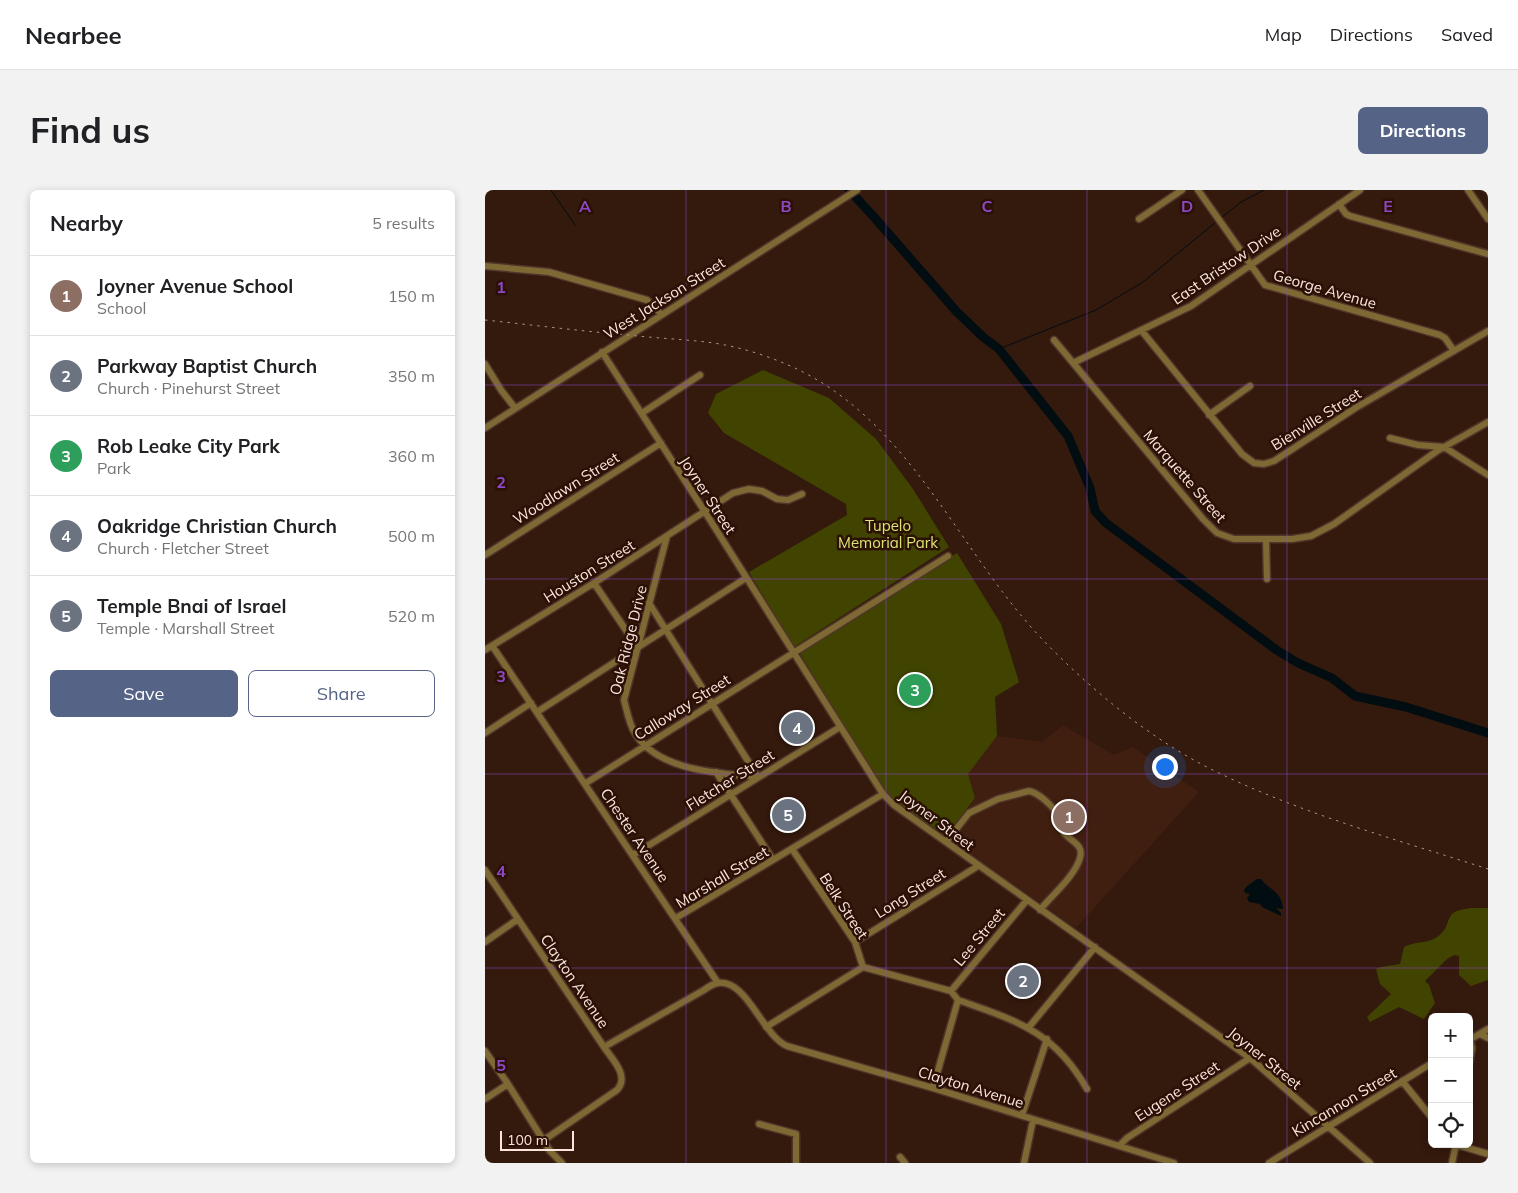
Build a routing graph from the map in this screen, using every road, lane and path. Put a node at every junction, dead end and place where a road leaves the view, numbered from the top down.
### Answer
1 (857, 190) edge
2 (1181, 190) edge
3 (1198, 190) edge
4 (1360, 190) edge
5 (1469, 190) edge
6 (1339, 204) junction
7 (1139, 219) dead end
8 (1488, 219) edge
9 (1488, 254) edge
10 (485, 266) edge
11 (1250, 266) junction
12 (661, 314) junction
13 (1141, 330) junction
14 (1488, 331) edge
15 (1054, 340) dead end
16 (1454, 351) junction
17 (602, 352) junction
18 (1073, 363) junction
19 (485, 364) edge
20 (700, 375) dead end
21 (1250, 386) dead end
22 (515, 408) junction
23 (642, 413) junction
24 (1209, 415) junction
25 (1488, 422) edge
26 (485, 428) edge
27 (1390, 438) dead end
28 (661, 443) junction
29 (1444, 447) junction
30 (1488, 476) edge
31 (802, 494) dead end
32 (705, 512) junction
33 (667, 536) junction
34 (1266, 540) junction
35 (485, 555) edge
36 (948, 556) dead end
37 (746, 578) junction
38 (1267, 579) dead end
39 (594, 583) junction
40 (649, 603) junction
41 (666, 629) junction
42 (493, 647) junction
43 (638, 648) junction
44 (485, 650) edge
45 (793, 652) junction
46 (531, 703) junction
47 (712, 703) junction
48 (537, 712) junction
49 (840, 727) junction
50 (485, 733) edge
51 (645, 746) junction
52 (716, 772) junction
53 (758, 777) junction
54 (586, 783) junction
55 (883, 794) junction
56 (731, 795) junction
57 (946, 842) junction
58 (792, 849) junction
59 (633, 855) junction
60 (773, 860) junction
61 (978, 866) junction
62 (485, 870) edge
63 (1027, 900) junction
64 (1040, 910) junction
65 (676, 918) junction
66 (518, 919) junction
67 (485, 942) edge
68 (855, 942) junction
69 (1095, 947) junction
70 (863, 967) junction
71 (718, 983) junction
72 (951, 992) junction
73 (959, 1000) junction
74 (766, 1027) junction
75 (1029, 1027) junction
76 (1488, 1029) edge
77 (1480, 1034) junction
78 (1473, 1038) edge
79 (1488, 1038) edge
80 (1047, 1039) junction
81 (604, 1047) junction
82 (485, 1051) edge
83 (1250, 1058) junction
84 (1428, 1065) edge
85 (1402, 1081) junction
86 (508, 1084) junction
87 (933, 1088) junction
88 (1087, 1089) dead end
89 (485, 1099) edge
90 (1428, 1113) edge
91 (1022, 1115) junction
92 (1033, 1120) junction
93 (759, 1124) dead end
94 (1328, 1126) junction
95 (544, 1140) junction
96 (1119, 1146) junction
97 (1454, 1148) edge
98 (1466, 1148) edge
99 (1488, 1154) edge
100 (901, 1157) dead end
101 (562, 1163) edge
102 (796, 1163) edge
103 (905, 1163) edge
104 (1023, 1163) edge
105 (1174, 1163) edge
106 (1269, 1163) edge
107 (1370, 1163) edge
108 (1452, 1163) edge

1 - 12 street, West Jackson Street
2 - 7 street
3 - 11 street, George Avenue
4 - 6 street, East Bristow Drive
5 - 8 street
6 - 9 street
6 - 11 street, East Bristow Drive
10 - 12 street
11 - 13 street, East Bristow Drive
11 - 16 street, George Avenue
12 - 17 street, West Jackson Street
13 - 18 street, East Bristow Drive
13 - 24 street, Bienville Street
14 - 16 street, Bienville Street
15 - 18 street, Marquette Street
16 - 24 street, Bienville Street
17 - 22 street, West Jackson Street
17 - 23 street, Joyner Street
18 - 34 street, Marquette Street
19 - 22 street
20 - 23 street
21 - 24 street
22 - 26 street, West Jackson Street
23 - 28 street, Joyner Street
25 - 29 street, Marquette Street
27 - 29 street
28 - 32 street, Joyner Street
28 - 35 street, Woodlawn Street
29 - 30 street
29 - 34 street, Marquette Street
31 - 32 street, Houston Street
32 - 33 street, Houston Street
32 - 37 street, Joyner Street
33 - 39 street, Houston Street
33 - 40 street, Oak Ridge Drive
34 - 38 street
36 - 45 street, Calloway Street
37 - 41 street
37 - 45 street, Joyner Street
39 - 42 street, Houston Street
39 - 43 street
40 - 41 street
40 - 43 street, Oak Ridge Drive
41 - 43 street
41 - 47 street
42 - 44 street, Houston Street
42 - 46 street, Chester Avenue
43 - 48 street
43 - 51 street, Oak Ridge Drive
45 - 47 street, Calloway Street
45 - 49 street, Joyner Street
46 - 48 street, Chester Avenue
46 - 50 street
47 - 51 street, Calloway Street
47 - 53 street
48 - 54 street, Chester Avenue
49 - 53 street, Fletcher Street
49 - 55 street, Joyner Street
51 - 52 street, Oak Ridge Drive
51 - 54 street, Calloway Street
52 - 53 street, Oak Ridge Drive
52 - 56 street
53 - 56 street, Fletcher Street
54 - 59 street, Chester Avenue
55 - 57 street, Joyner Street
55 - 58 street, Marshall Street
56 - 59 street, Fletcher Street
56 - 60 street
57 - 61 street, Joyner Street
57 - 64 street
58 - 60 street, Marshall Street
58 - 68 street, Belk Street
59 - 65 street, Chester Avenue
60 - 65 street, Marshall Street
61 - 63 street, Joyner Street
61 - 68 street, Long Street
62 - 66 street, Clayton Avenue
63 - 64 street, Joyner Street
63 - 72 street, Lee Street
64 - 69 street, Joyner Street
65 - 71 street, Chester Avenue
66 - 67 street
66 - 81 street, Clayton Avenue
68 - 70 street, Belk Street
69 - 75 street
69 - 83 street, Joyner Street
70 - 72 street
70 - 74 street
71 - 74 street
71 - 81 street, Clayton Avenue
72 - 73 street
73 - 75 street
73 - 87 street
74 - 87 street, Clayton Avenue
75 - 80 street
76 - 77 street
77 - 78 street
77 - 79 street
80 - 88 street
80 - 91 street
81 - 95 street
82 - 86 street
83 - 94 street, Joyner Street
83 - 96 street, Eugene Street
84 - 85 street, Kincannon Street
85 - 90 street
85 - 94 street, Kincannon Street
86 - 89 street
86 - 95 street
87 - 91 street, Clayton Avenue
91 - 92 street, Clayton Avenue
92 - 96 street, Clayton Avenue
92 - 104 street
93 - 102 street
94 - 106 street, Kincannon Street
94 - 107 street, Joyner Street
95 - 101 street
96 - 105 street, Clayton Avenue
97 - 108 street
98 - 99 street
100 - 103 street

